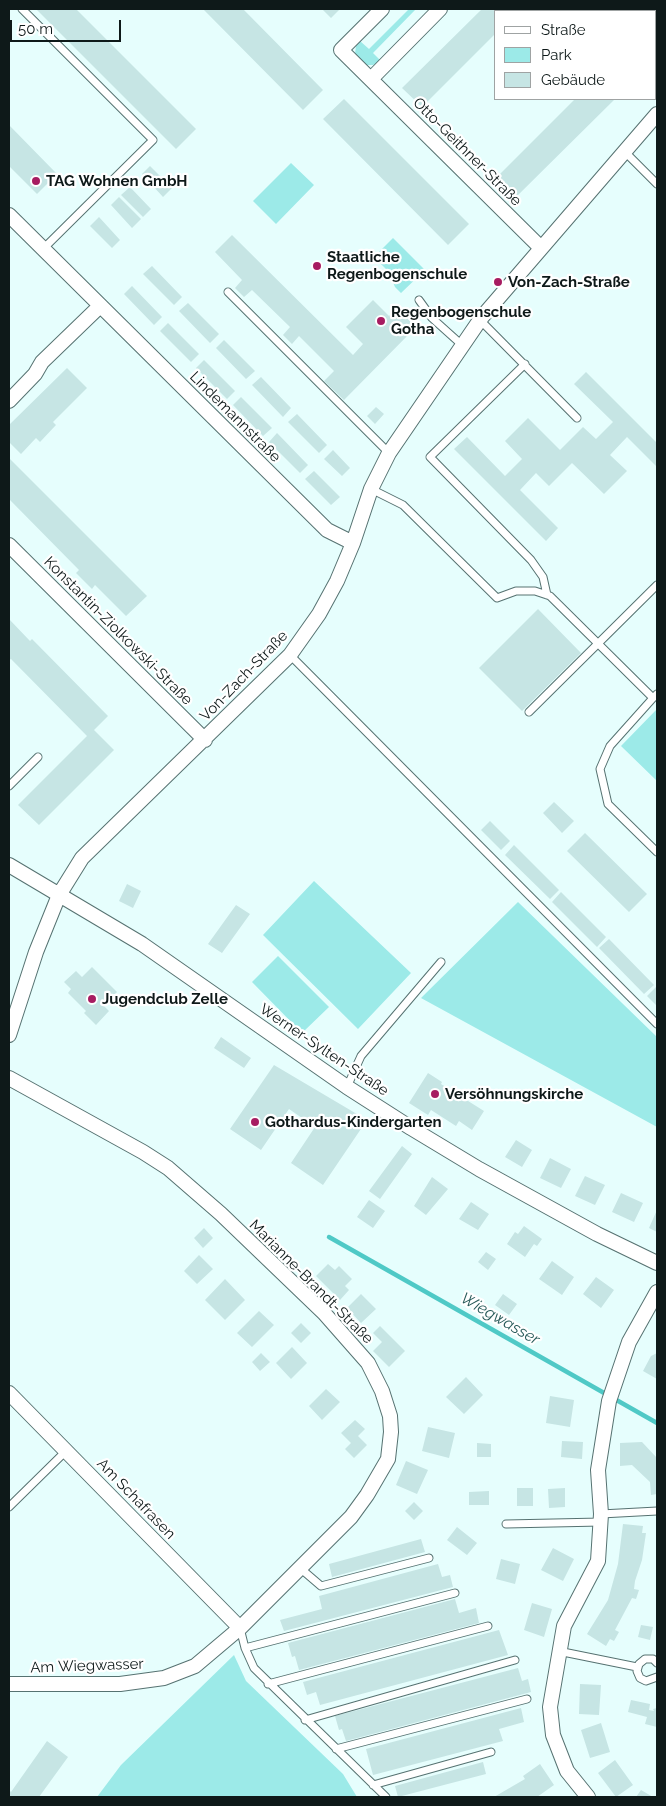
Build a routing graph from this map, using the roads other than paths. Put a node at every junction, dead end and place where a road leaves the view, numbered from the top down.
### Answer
1 (22, 9) edge
2 (382, 9) edge
3 (440, 9) edge
4 (371, 79) junction
5 (657, 114) edge
6 (624, 150) junction
7 (657, 184) edge
8 (9, 215) edge
9 (540, 247) junction
10 (43, 249) junction
11 (228, 292) dead end
12 (419, 300) dead end
13 (100, 306) junction
14 (480, 320) junction
15 (462, 345) junction
16 (524, 364) junction
17 (9, 401) edge
18 (577, 418) dead end
19 (389, 453) junction
20 (371, 489) junction
21 (353, 543) junction
22 (9, 545) edge
23 (657, 585) edge
24 (547, 595) junction
25 (598, 644) junction
26 (290, 655) junction
27 (655, 696) edge
28 (529, 712) dead end
29 (204, 740) junction
30 (38, 757) dead end
31 (9, 786) edge
32 (657, 852) edge
33 (9, 865) edge
34 (58, 895) junction
35 (441, 962) dead end
36 (657, 1024) edge
37 (9, 1035) edge
38 (9, 1078) edge
39 (347, 1087) junction
40 (657, 1263) edge
41 (657, 1292) edge
42 (9, 1393) edge
43 (66, 1451) junction
44 (9, 1507) edge
45 (657, 1511) edge
46 (601, 1518) junction
47 (506, 1524) dead end
48 (428, 1558) dead end
49 (300, 1568) junction
50 (455, 1593) dead end
51 (488, 1626) dead end
52 (240, 1628) junction
53 (245, 1648) junction
54 (558, 1651) junction
55 (515, 1660) dead end
56 (657, 1663) edge
57 (637, 1667) junction
58 (657, 1677) edge
59 (9, 1684) edge
60 (268, 1684) junction
61 (527, 1700) dead end
62 (305, 1720) junction
63 (336, 1749) junction
64 (491, 1752) dead end
65 (372, 1784) junction
66 (582, 1795) edge
67 (386, 1797) edge

1 - 10 lane
2 - 4 street, Otto-Geithner-Straße
3 - 4 street
4 - 9 street, Otto-Geithner-Straße
5 - 6 street, Von-Zach-Straße
6 - 7 lane
6 - 9 street, Von-Zach-Straße
8 - 10 street, Lindemannstraße
9 - 14 street, Von-Zach-Straße
10 - 13 street, Lindemannstraße
11 - 19 lane
12 - 15 lane
13 - 17 street
13 - 21 street, Lindemannstraße
14 - 15 street, Von-Zach-Straße
14 - 16 lane
15 - 19 street, Von-Zach-Straße
16 - 18 lane
16 - 24 lane
19 - 20 street, Von-Zach-Straße
20 - 21 street, Von-Zach-Straße
20 - 24 lane
21 - 26 street, Von-Zach-Straße
22 - 29 street, Konstantin-Ziolkowski-Straße
23 - 25 lane
24 - 25 lane
25 - 27 lane
25 - 28 lane
26 - 29 street, Von-Zach-Straße
26 - 36 lane
27 - 32 lane
29 - 34 street, Von-Zach-Straße
30 - 31 lane
33 - 34 street, Werner-Sylten-Straße
34 - 37 street, Von-Zach-Straße
34 - 39 street, Werner-Sylten-Straße
35 - 39 lane
38 - 49 street, Marianne-Brandt-Straße
39 - 40 street, Werner-Sylten-Straße
41 - 46 street
42 - 43 street, Am Schafrasen
43 - 44 lane
43 - 52 street, Am Schafrasen
45 - 46 lane
46 - 47 lane
46 - 54 street
48 - 49 lane
49 - 52 street, Marianne-Brandt-Straße
50 - 53 lane
51 - 60 lane
52 - 53 lane
52 - 59 street, Am Wiegwasser
53 - 60 lane
54 - 57 lane
54 - 66 street
55 - 62 lane
56 - 57 lane
57 - 58 lane
60 - 62 lane
61 - 63 lane
62 - 63 lane
63 - 65 lane
64 - 65 lane
65 - 67 lane

